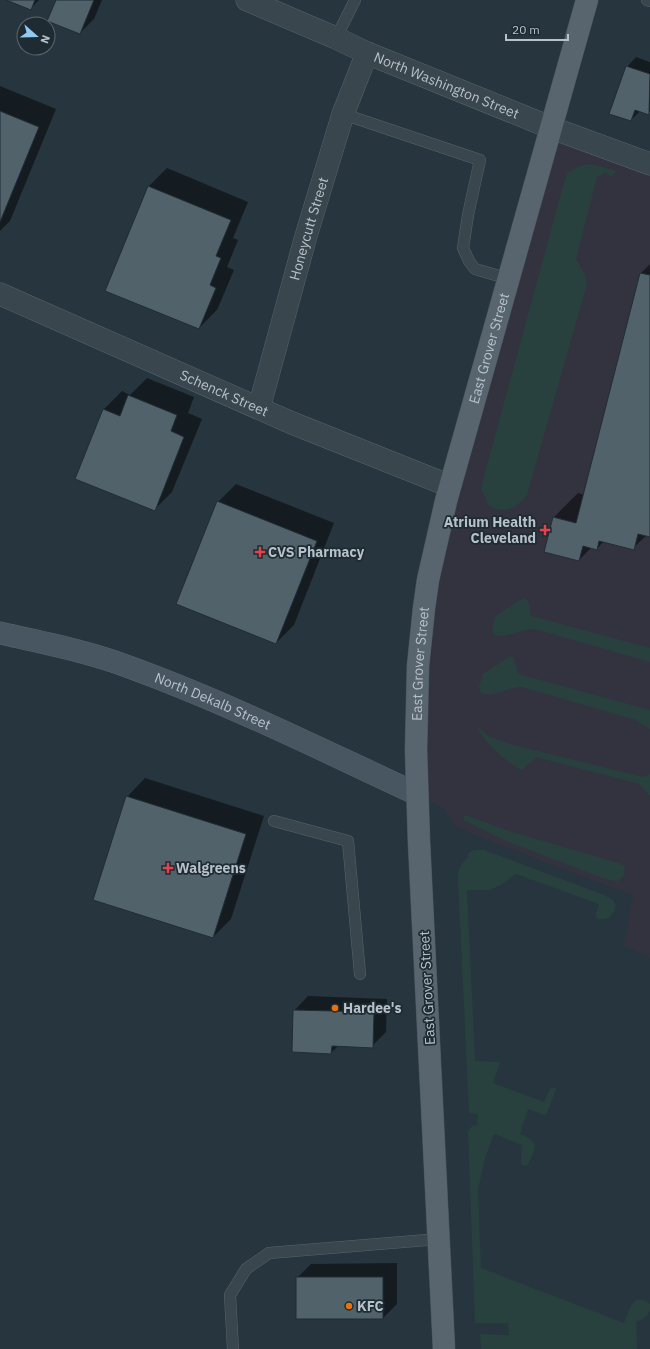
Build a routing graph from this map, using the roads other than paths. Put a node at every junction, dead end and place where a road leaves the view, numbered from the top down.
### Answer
1 (246, 0) edge
2 (355, 0) edge
3 (587, 0) edge
4 (647, 0) edge
5 (650, 1) edge
6 (336, 38) junction
7 (367, 53) junction
8 (343, 114) junction
9 (552, 128) junction
10 (650, 164) edge
11 (509, 279) junction
12 (0, 294) edge
13 (259, 408) junction
14 (450, 486) junction
15 (0, 633) edge
16 (417, 794) junction
17 (274, 821) dead end
18 (360, 974) dead end
19 (439, 1239) junction
20 (233, 1349) edge
21 (444, 1349) edge

1 - 6 street, North Washington Street
2 - 6 lane
3 - 9 main road, East Grover Street
4 - 5 lane
6 - 7 street, North Washington Street
7 - 8 street, Honeycutt Street
7 - 9 street, North Washington Street
8 - 11 lane
8 - 13 street, Honeycutt Street
9 - 10 street, North Washington Street
9 - 11 main road, East Grover Street
11 - 14 main road, East Grover Street
12 - 13 street, Schenck Street
13 - 14 street, Schenck Street
14 - 16 main road, East Grover Street
15 - 16 main road, North Dekalb Street
16 - 19 main road, East Grover Street
17 - 18 lane
19 - 20 lane
19 - 21 main road, East Grover Street

